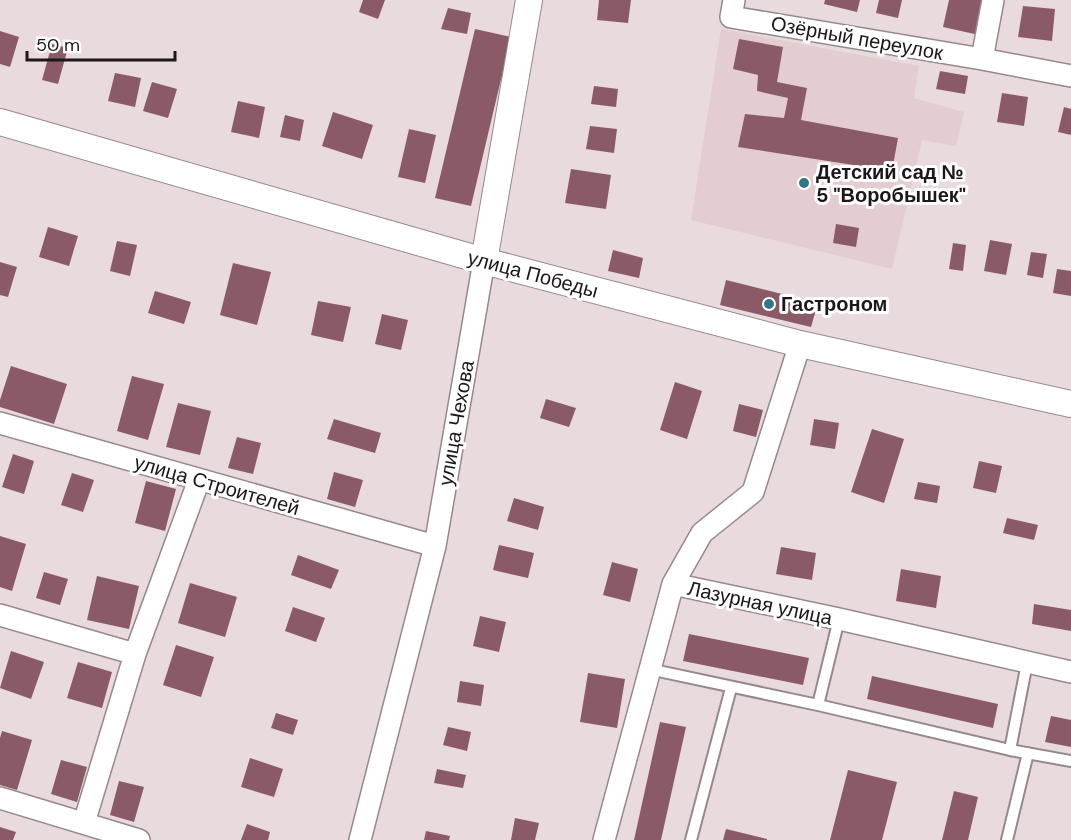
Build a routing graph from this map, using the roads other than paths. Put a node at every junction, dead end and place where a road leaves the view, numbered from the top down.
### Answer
1 (993, 0) edge
2 (525, 1) edge
3 (733, 8) edge
4 (982, 59) junction
5 (1071, 76) edge
6 (0, 122) edge
7 (484, 261) junction
8 (800, 344) junction
9 (1071, 404) edge
10 (0, 423) edge
11 (199, 480) junction
12 (435, 546) junction
13 (673, 584) junction
14 (0, 615) edge
15 (839, 619) junction
16 (135, 654) junction
17 (1028, 663) junction
18 (649, 669) junction
19 (1071, 672) edge
20 (731, 688) junction
21 (818, 705) junction
22 (1010, 750) junction
23 (1028, 753) junction
24 (1071, 761) edge
25 (0, 798) edge
26 (84, 823) junction
27 (139, 840) edge
28 (360, 840) edge
29 (604, 840) edge
30 (691, 840) edge
31 (1007, 840) edge

1 - 4 street
2 - 7 street, улица Чехова
3 - 4 street, Озёрный переулок
4 - 5 street, Озёрный переулок
6 - 7 street, улица Победы
7 - 8 street, улица Победы
7 - 12 street, улица Чехова
8 - 9 street, улица Победы
8 - 13 street
10 - 11 street, улица Строителей
11 - 12 street, улица Строителей
11 - 16 street
12 - 28 street, улица Чехова
13 - 15 street, Лазурная улица
13 - 18 street, Лазурная улица
14 - 16 street
15 - 17 street, Лазурная улица
15 - 21 lane
16 - 26 street
17 - 19 street, Лазурная улица
17 - 22 lane
18 - 20 lane
18 - 29 street, Лазурная улица
20 - 21 lane
20 - 30 lane
21 - 22 lane
22 - 23 lane
23 - 24 lane
23 - 31 lane
25 - 26 street
26 - 27 street

